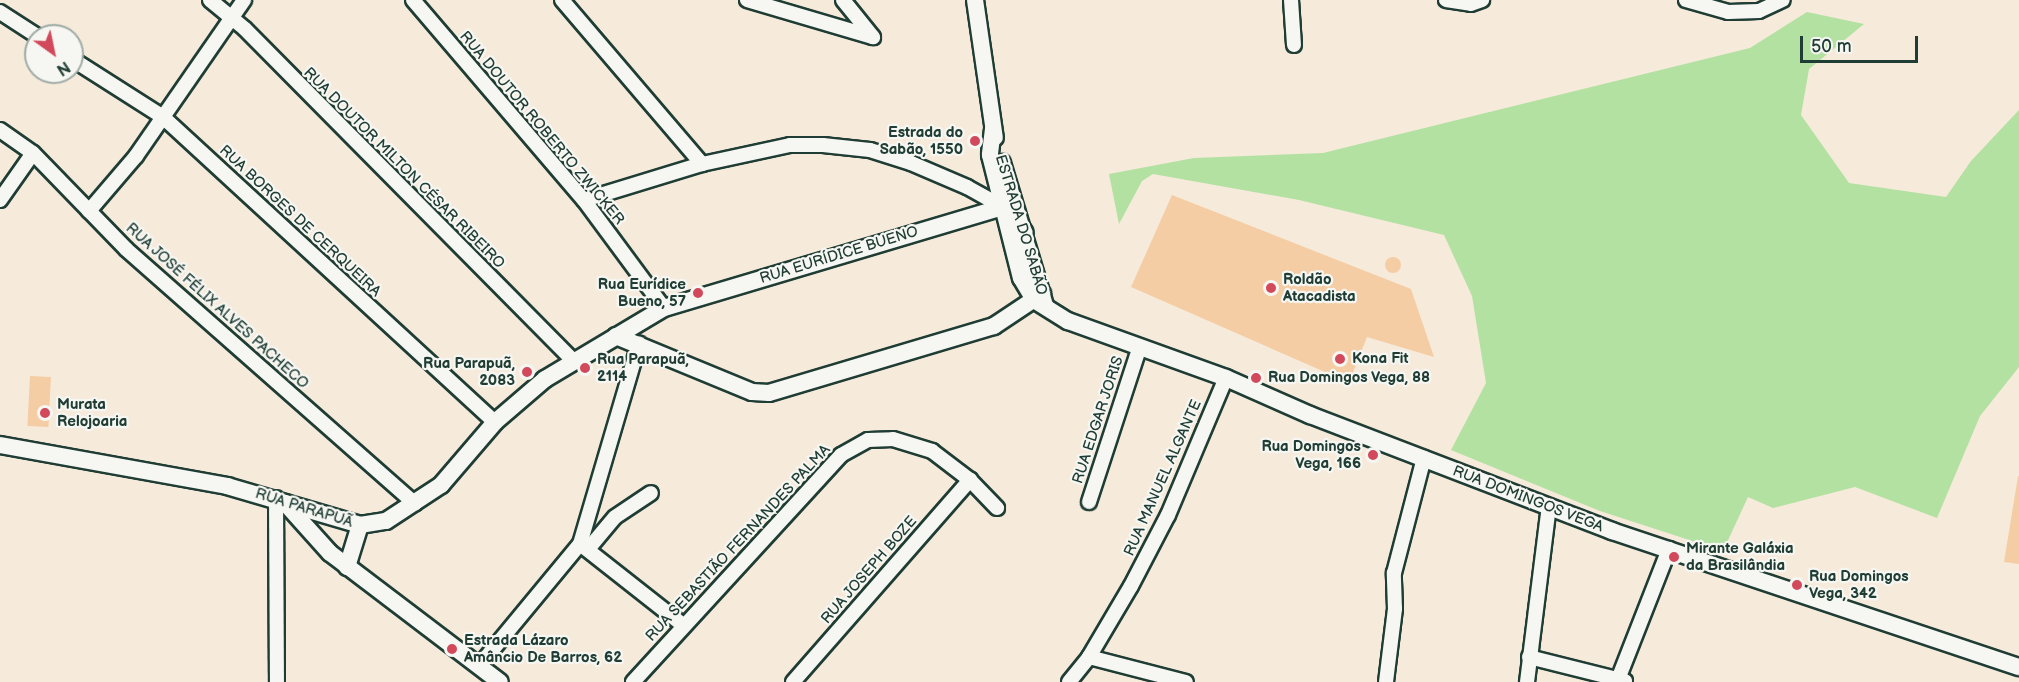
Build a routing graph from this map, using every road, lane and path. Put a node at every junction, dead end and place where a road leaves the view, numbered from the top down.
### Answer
1 (210, 0) edge
2 (244, 0) edge
3 (413, 0) edge
4 (562, 0) edge
5 (747, 0) edge
6 (843, 0) edge
7 (1291, 0) edge
8 (1446, 0) edge
9 (1482, 0) edge
10 (1686, 0) edge
11 (1783, 0) edge
12 (973, 3) edge
13 (0, 12) edge
14 (231, 16) junction
15 (24, 28) edge
16 (1294, 45) dead end
17 (84, 67) edge
18 (163, 117) junction
19 (993, 129) junction
20 (0, 130) edge
21 (33, 153) junction
22 (702, 164) junction
23 (0, 200) edge
24 (584, 200) junction
25 (1003, 207) junction
26 (89, 211) junction
27 (1025, 233) junction
28 (1041, 301) junction
29 (670, 306) junction
30 (616, 336) junction
31 (639, 343) junction
32 (1139, 349) junction
33 (574, 361) junction
34 (1226, 378) junction
35 (495, 422) junction
36 (0, 445) edge
37 (1424, 458) junction
38 (970, 480) junction
39 (651, 493) dead end
40 (280, 500) junction
41 (1089, 502) dead end
42 (415, 504) junction
43 (1549, 506) junction
44 (997, 508) dead end
45 (360, 525) junction
46 (584, 546) junction
47 (1669, 549) junction
48 (347, 567) junction
49 (683, 625) junction
50 (1089, 657) junction
51 (1529, 657) junction
52 (479, 666) junction
53 (2019, 667) edge
54 (1621, 681) edge
55 (277, 682) edge
56 (500, 682) edge
57 (633, 682) edge
58 (793, 682) edge
59 (1069, 682) edge
60 (1186, 682) edge
61 (1386, 682) edge
62 (1527, 682) edge

1 - 14 street, RUA DOUTOR MILTON CÉSAR RIBEIRO
2 - 14 street
3 - 24 street, RUA DOUTOR ROBERTO ZWICKER
4 - 22 street
5 - 6 street
7 - 16 street
8 - 9 street
10 - 11 street
12 - 19 street, ESTRADA DO SABÃO
13 - 15 street
14 - 18 street
14 - 33 street, RUA DOUTOR MILTON CÉSAR RIBEIRO
17 - 18 street, RUA BORGES DE CERQUEIRA
18 - 26 street
18 - 35 street, RUA BORGES DE CERQUEIRA
19 - 25 street, ESTRADA DO SABÃO
19 - 27 street, ESTRADA DO SABÃO
20 - 21 street, RUA JOSÉ FÉLIX ALVES PACHECO
21 - 23 street
21 - 26 street, RUA JOSÉ FÉLIX ALVES PACHECO
22 - 24 street
22 - 25 street
24 - 29 street, RUA DOUTOR ROBERTO ZWICKER
25 - 27 street
25 - 28 street, ESTRADA DO SABÃO
25 - 29 street, RUA EURÍDICE BUENO
26 - 42 street, RUA JOSÉ FÉLIX ALVES PACHECO
27 - 28 street, ESTRADA DO SABÃO
28 - 31 street
28 - 32 street, RUA DOMINGOS VEGA
29 - 30 street, RUA EURÍDICE BUENO
29 - 31 street, RUA EURÍDICE BUENO
30 - 31 street
30 - 33 street, RUA PARAPUÃ
31 - 46 street
32 - 34 street, RUA DOMINGOS VEGA
32 - 41 street, RUA EDGAR JORIS
33 - 35 street, RUA PARAPUÃ
34 - 37 street, RUA DOMINGOS VEGA
34 - 50 street, RUA MANUEL ALGANTE
35 - 42 street, RUA PARAPUÃ
36 - 40 street, RUA PARAPUÃ
37 - 43 street, RUA DOMINGOS VEGA
37 - 61 street
38 - 44 street, RUA SEBASTIÃO FERNANDES PALMA
38 - 49 street, RUA SEBASTIÃO FERNANDES PALMA
38 - 58 street, RUA JOSEPH BOZE
39 - 46 street
40 - 45 street, RUA PARAPUÃ
40 - 48 street
40 - 55 street
42 - 45 street, RUA PARAPUÃ
43 - 47 street, RUA DOMINGOS VEGA
43 - 51 street
45 - 48 street
46 - 49 street
46 - 52 street
47 - 53 street, RUA DOMINGOS VEGA
47 - 54 street
48 - 52 street
49 - 57 street, RUA SEBASTIÃO FERNANDES PALMA
50 - 59 street, RUA MANUEL ALGANTE
50 - 60 street
51 - 54 street
51 - 62 street
52 - 56 street

